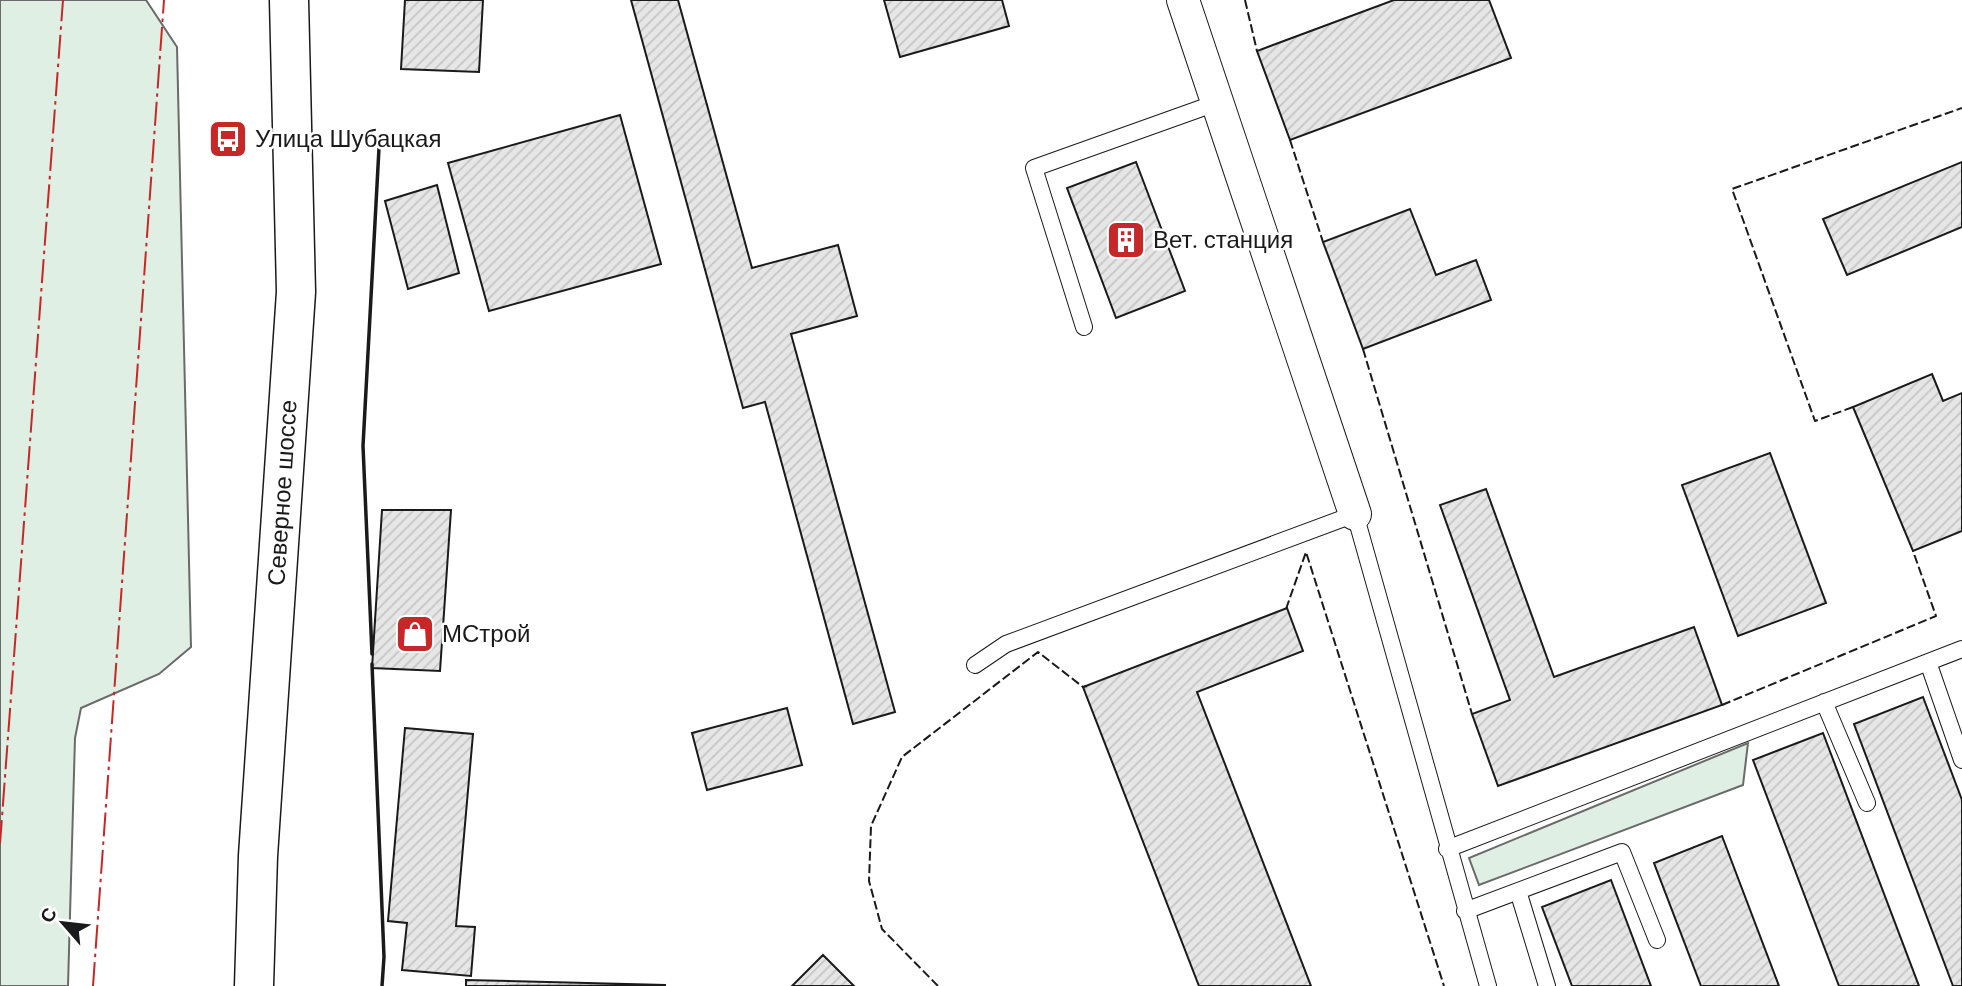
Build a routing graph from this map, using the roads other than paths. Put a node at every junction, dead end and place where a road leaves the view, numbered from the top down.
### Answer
1 (289, 0) edge
2 (1183, 0) edge
3 (1216, 103) junction
4 (1084, 327) dead end
5 (1355, 514) junction
6 (1962, 649) edge
7 (1928, 662) junction
8 (975, 664) dead end
9 (1824, 702) junction
10 (1962, 760) edge
11 (1867, 803) dead end
12 (1447, 849) junction
13 (1518, 891) junction
14 (1465, 911) junction
15 (1657, 940) dead end
16 (254, 986) edge
17 (1488, 986) edge
18 (1547, 986) edge

1 - 16 main road, Северное шоссе
2 - 3 street
3 - 4 lane
3 - 5 street
5 - 8 lane
5 - 12 lane
6 - 7 lane
7 - 9 lane
7 - 10 lane
9 - 11 lane
9 - 12 lane
12 - 14 lane
13 - 14 lane
13 - 15 lane
13 - 18 lane
14 - 17 lane

